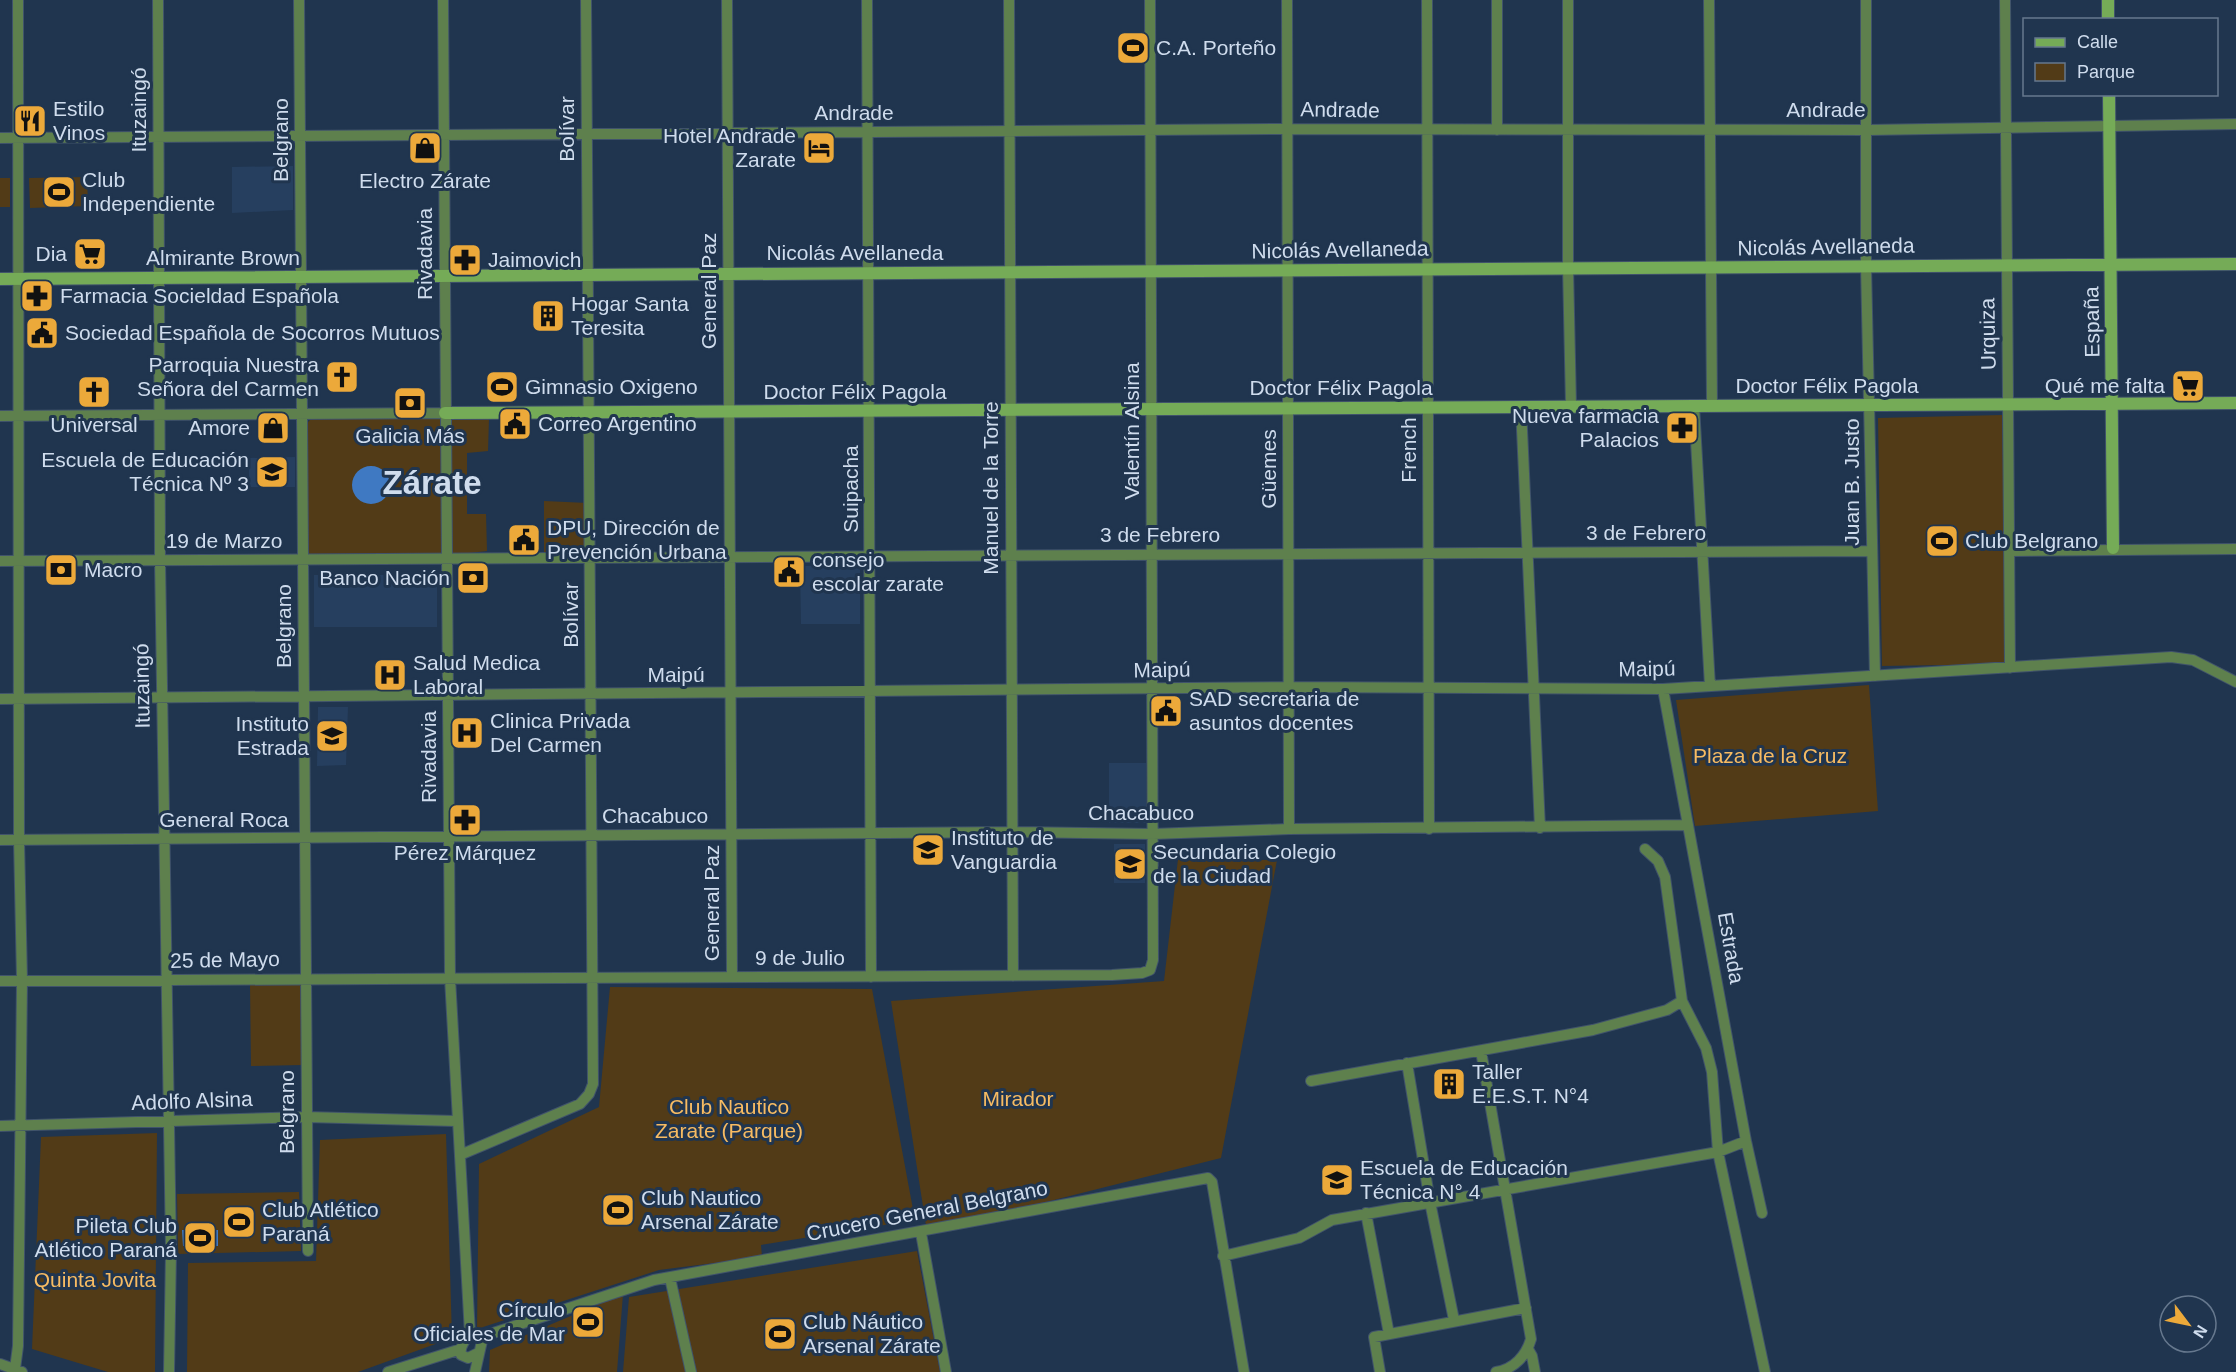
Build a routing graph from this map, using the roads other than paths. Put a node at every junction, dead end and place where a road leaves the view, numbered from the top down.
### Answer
1 (18, 0) edge
2 (158, 0) edge
3 (299, 0) edge
4 (443, 0) edge
5 (586, 0) edge
6 (727, 0) edge
7 (867, 0) edge
8 (1009, 0) edge
9 (1150, 0) edge
10 (1287, 0) edge
11 (1427, 0) edge
12 (1497, 0) edge
13 (1568, 0) edge
14 (1709, 0) edge
15 (1866, 0) edge
16 (2005, 0) edge
17 (2108, 0) edge
18 (2108, 18) edge
19 (2109, 96) edge
20 (2110, 124) junction
21 (2236, 124) edge
22 (2006, 126) junction
23 (1287, 129) junction
24 (1868, 129) junction
25 (1150, 130) junction
26 (1427, 130) junction
27 (1497, 130) junction
28 (1568, 130) junction
29 (1709, 130) junction
30 (1010, 131) junction
31 (728, 132) junction
32 (868, 133) junction
33 (586, 134) junction
34 (300, 136) junction
35 (444, 136) junction
36 (0, 138) edge
37 (18, 138) junction
38 (159, 138) junction
39 (2007, 264) junction
40 (2110, 264) junction
41 (2236, 264) edge
42 (1866, 266) junction
43 (1568, 267) junction
44 (1711, 267) junction
45 (1427, 269) junction
46 (1287, 270) junction
47 (1151, 271) junction
48 (1010, 272) junction
49 (728, 273) junction
50 (869, 273) junction
51 (589, 275) junction
52 (445, 276) junction
53 (301, 277) junction
54 (159, 278) junction
55 (0, 279) edge
56 (18, 279) junction
57 (2236, 403) edge
58 (2114, 404) junction
59 (2009, 405) junction
60 (1429, 406) junction
61 (1521, 406) junction
62 (1571, 406) junction
63 (1694, 406) junction
64 (1712, 406) junction
65 (1871, 406) junction
66 (1288, 408) junction
67 (1151, 409) junction
68 (1011, 410) junction
69 (870, 411) junction
70 (159, 413) junction
71 (446, 413) junction
72 (729, 413) junction
73 (301, 414) junction
74 (590, 414) junction
75 (0, 416) edge
76 (18, 416) junction
77 (2113, 549) junction
78 (2236, 549) edge
79 (1871, 551) junction
80 (2011, 551) junction
81 (1704, 552) junction
82 (1428, 553) junction
83 (1527, 553) junction
84 (1152, 554) junction
85 (1288, 554) junction
86 (1011, 555) junction
87 (730, 556) junction
88 (871, 556) junction
89 (590, 557) junction
90 (448, 558) junction
91 (160, 560) junction
92 (303, 560) junction
93 (0, 561) edge
94 (20, 561) junction
95 (2010, 668) junction
96 (1875, 676) junction
97 (2236, 682) edge
98 (1710, 686) junction
99 (1289, 687) junction
100 (1429, 688) junction
101 (1535, 689) junction
102 (1663, 689) junction
103 (1152, 690) junction
104 (1012, 691) junction
105 (870, 692) junction
106 (591, 694) junction
107 (730, 694) junction
108 (448, 696) junction
109 (304, 697) junction
110 (162, 698) junction
111 (0, 699) edge
112 (20, 699) junction
113 (1688, 825) junction
114 (1540, 828) junction
115 (1289, 829) junction
116 (1429, 829) junction
117 (1012, 832) junction
118 (1153, 834) junction
119 (591, 835) junction
120 (871, 835) junction
121 (731, 836) junction
122 (305, 838) junction
123 (449, 838) junction
124 (164, 839) junction
125 (0, 840) edge
126 (19, 840) junction
127 (1646, 849) dead end
128 (1150, 970) joint
129 (1013, 976) junction
130 (592, 977) junction
131 (732, 977) junction
132 (871, 977) junction
133 (306, 978) junction
134 (450, 978) junction
135 (22, 980) junction
136 (166, 980) junction
137 (0, 981) edge
138 (1683, 1001) junction
139 (1481, 1051) junction
140 (1407, 1064) junction
141 (1311, 1081) dead end
142 (306, 1117) junction
143 (167, 1121) junction
144 (456, 1121) junction
145 (19, 1125) junction
146 (0, 1126) edge
147 (1746, 1142) junction
148 (1718, 1152) junction
149 (460, 1155) junction
150 (1505, 1188) junction
151 (1430, 1202) junction
152 (1366, 1213) junction
153 (1762, 1213) dead end
154 (921, 1233) junction
155 (308, 1251) dead end
156 (1223, 1256) junction
157 (670, 1278) junction
158 (1526, 1308) junction
159 (1454, 1320) junction
160 (475, 1335) junction
161 (1389, 1335) junction
162 (1528, 1349) junction
163 (478, 1353) junction
164 (463, 1354) junction
165 (0, 1364) edge
166 (19, 1371) edge
167 (1500, 1371) edge
168 (170, 1372) edge
169 (388, 1372) edge
170 (468, 1372) edge
171 (475, 1372) edge
172 (692, 1372) edge
173 (946, 1372) edge
174 (1244, 1372) edge
175 (1380, 1372) edge
176 (1515, 1372) edge
177 (1535, 1372) edge
178 (1765, 1372) edge

1 - 37 street
2 - 38 street, Ituzaingó
3 - 34 street, Belgrano
4 - 35 street, Rivadavia
5 - 33 street, Bolívar
6 - 31 street, General Paz
7 - 32 street, Suipacha
8 - 30 street, Manuel de la Torre
9 - 25 street, Valentín Alsina
10 - 23 street, Güemes
11 - 26 street, French
12 - 27 street
13 - 28 street
14 - 29 street
15 - 24 street, Juan B. Justo
16 - 22 street, Urquiza
17 - 18 street
19 - 20 street, España
20 - 21 street, Andrade
20 - 22 street, Andrade
20 - 40 street, España
22 - 24 street, Andrade
22 - 39 street, Urquiza
23 - 25 street, Andrade
23 - 26 street, Andrade
23 - 46 street, Güemes
24 - 29 street, Andrade
24 - 42 street, Juan B. Justo
25 - 30 street, Andrade
25 - 47 street, Valentín Alsina
26 - 27 street, Andrade
26 - 45 street, French
27 - 28 street, Andrade
28 - 29 street, Andrade
28 - 43 street
29 - 44 street
30 - 32 street, Andrade
30 - 48 street, Manuel de la Torre
31 - 32 street, Andrade
31 - 33 street, Andrade
31 - 49 street, General Paz
32 - 50 street, Suipacha
33 - 35 street, Andrade
33 - 51 street, Bolívar
34 - 35 street, Andrade
34 - 38 street, Andrade
34 - 53 street, Belgrano
35 - 52 street, Rivadavia
36 - 37 street, Andrade
37 - 38 street, Andrade
37 - 56 street
38 - 54 street, Ituzaingó
39 - 40 street, Nicolás Avellaneda
39 - 42 street, Nicolás Avellaneda
39 - 59 street, Urquiza
40 - 41 street, Nicolás Avellaneda
40 - 58 street, España
42 - 44 street, Nicolás Avellaneda
42 - 65 street, Juan B. Justo
43 - 44 street, Nicolás Avellaneda
43 - 45 street, Nicolás Avellaneda
43 - 62 street
44 - 64 street
45 - 46 street, Nicolás Avellaneda
45 - 60 street, French
46 - 47 street, Nicolás Avellaneda
46 - 66 street, Güemes
47 - 48 street, Nicolás Avellaneda
47 - 67 street, Valentín Alsina
48 - 50 street, Nicolás Avellaneda
48 - 68 street, Manuel de la Torre
49 - 50 street, Nicolás Avellaneda
49 - 51 street, Nicolás Avellaneda
49 - 72 street, General Paz
50 - 69 street, Suipacha
51 - 52 street, Nicolás Avellaneda
51 - 74 street, Bolívar
52 - 53 street, Almirante Brown
52 - 71 street, Rivadavia
53 - 54 street, Almirante Brown
53 - 73 street, Belgrano
54 - 56 street, Almirante Brown
54 - 70 street, Ituzaingó
55 - 56 street, Almirante Brown
56 - 76 street
57 - 58 street, Doctor Félix Pagola
58 - 59 street, Doctor Félix Pagola
58 - 77 street, España
59 - 65 street, Doctor Félix Pagola
59 - 80 street, Urquiza
60 - 61 street, Doctor Félix Pagola
60 - 66 street, Doctor Félix Pagola
60 - 82 street, French
61 - 62 street, Doctor Félix Pagola
61 - 83 street
62 - 63 street, Doctor Félix Pagola
63 - 64 street, Doctor Félix Pagola
63 - 81 street
64 - 65 street, Doctor Félix Pagola
65 - 79 street, Juan B. Justo
66 - 67 street, Doctor Félix Pagola
66 - 85 street, Güemes
67 - 68 street, Doctor Félix Pagola
67 - 84 street, Valentín Alsina
68 - 69 street, Doctor Félix Pagola
68 - 86 street, Manuel de la Torre
69 - 72 street, Doctor Félix Pagola
69 - 88 street, Suipacha
70 - 73 street
70 - 76 street
70 - 91 street, Ituzaingó
71 - 73 street
71 - 74 street, Doctor Félix Pagola
71 - 90 street, Rivadavia
72 - 74 street, Doctor Félix Pagola
72 - 87 street, General Paz
73 - 92 street, Belgrano
74 - 89 street, Bolívar
75 - 76 street
76 - 94 street
77 - 78 street
77 - 80 street
79 - 81 street, 3 de Febrero
79 - 96 street, Juan B. Justo
80 - 95 street, Urquiza
81 - 83 street, 3 de Febrero
81 - 98 street
82 - 83 street, 3 de Febrero
82 - 85 street, 3 de Febrero
82 - 100 street, French
83 - 101 street
84 - 85 street, 3 de Febrero
84 - 86 street, 3 de Febrero
84 - 103 street, Valentín Alsina
85 - 99 street, Güemes
86 - 88 street, 3 de Febrero
86 - 104 street, Manuel de la Torre
87 - 88 street, 3 de Febrero
87 - 89 street, 3 de Febrero
87 - 107 street, General Paz
88 - 105 street, Suipacha
89 - 90 street, 3 de Febrero
89 - 106 street, Bolívar
90 - 92 street, 19 de Marzo
90 - 108 street, Rivadavia
91 - 92 street, 19 de Marzo
91 - 94 street, 19 de Marzo
91 - 110 street, Ituzaingó
92 - 109 street, Belgrano
93 - 94 street, 19 de Marzo
94 - 112 street
95 - 96 street
95 - 97 street
96 - 98 street, Maipú
98 - 102 street, Maipú
99 - 100 street, Maipú
99 - 103 street, Maipú
99 - 115 street, Güemes
100 - 101 street, Maipú
100 - 116 street, French
101 - 102 street, Maipú
101 - 114 street
102 - 113 street, Estrada
103 - 104 street, Maipú
103 - 118 street, Valentín Alsina
104 - 105 street, Maipú
104 - 117 street, Manuel de la Torre
105 - 107 street, Maipú
105 - 120 street, Suipacha
106 - 107 street, Maipú
106 - 108 street, Maipú
106 - 119 street, Bolívar
107 - 121 street, General Paz
108 - 109 street, Maipú
108 - 123 street, Rivadavia
109 - 110 street, Maipú
109 - 122 street, Belgrano
110 - 112 street, Maipú
110 - 124 street, Ituzaingó
111 - 112 street, Maipú
112 - 126 street
113 - 114 street, Chacabuco
113 - 147 street, Estrada
114 - 116 street, Chacabuco
115 - 116 street, Chacabuco
115 - 118 street, Chacabuco
117 - 118 street, Chacabuco
117 - 120 street, Chacabuco
117 - 129 street, Manuel de la Torre
118 - 128 street, Valentín Alsina
119 - 121 street, Chacabuco
119 - 123 street, Chacabuco
119 - 130 street, Bolívar
120 - 121 street, Chacabuco
120 - 132 street, Suipacha
121 - 131 street, General Paz
122 - 123 street, General Roca
122 - 124 street, General Roca
122 - 133 street, Belgrano
123 - 134 street, Rivadavia
124 - 126 street, General Roca
124 - 136 street, Ituzaingó
125 - 126 street, General Roca
126 - 135 street
127 - 138 street
128 - 129 street, 9 de Julio
129 - 132 street, 9 de Julio
130 - 131 street, 9 de Julio
130 - 134 street, 9 de Julio
130 - 149 street, Bolívar
131 - 132 street, 9 de Julio
133 - 134 street, 25 de Mayo
133 - 136 street, 25 de Mayo
133 - 142 street, Belgrano
134 - 144 street, Rivadavia
135 - 136 street, 25 de Mayo
135 - 137 street, 25 de Mayo
135 - 145 street
136 - 143 street, Ituzaingó
138 - 139 street
138 - 148 street
139 - 140 street
139 - 150 street
140 - 141 street
140 - 151 street
142 - 143 street, Adolfo Alsina
142 - 144 street, Adolfo Alsina
142 - 155 street, Belgrano
143 - 145 street, Adolfo Alsina
143 - 168 street, Ituzaingó
144 - 149 street, Rivadavia
145 - 146 street, Adolfo Alsina
145 - 166 street
147 - 148 street
147 - 153 street, Estrada
148 - 150 street
148 - 178 street
149 - 160 street, Rivadavia
150 - 151 street
150 - 158 street
151 - 152 street
151 - 159 street
152 - 156 street
152 - 161 street
154 - 156 street, Crucero General Belgrano
154 - 157 street, Crucero General Belgrano
154 - 173 street
156 - 174 street
157 - 160 street, Crucero General Belgrano
157 - 172 street
158 - 159 street
158 - 162 street
159 - 161 street
160 - 163 street, Rivadavia
160 - 164 street
161 - 175 street
162 - 167 street
162 - 177 street
163 - 164 street
163 - 171 street, Rivadavia
164 - 169 street
164 - 170 street
165 - 166 street
167 - 176 street

